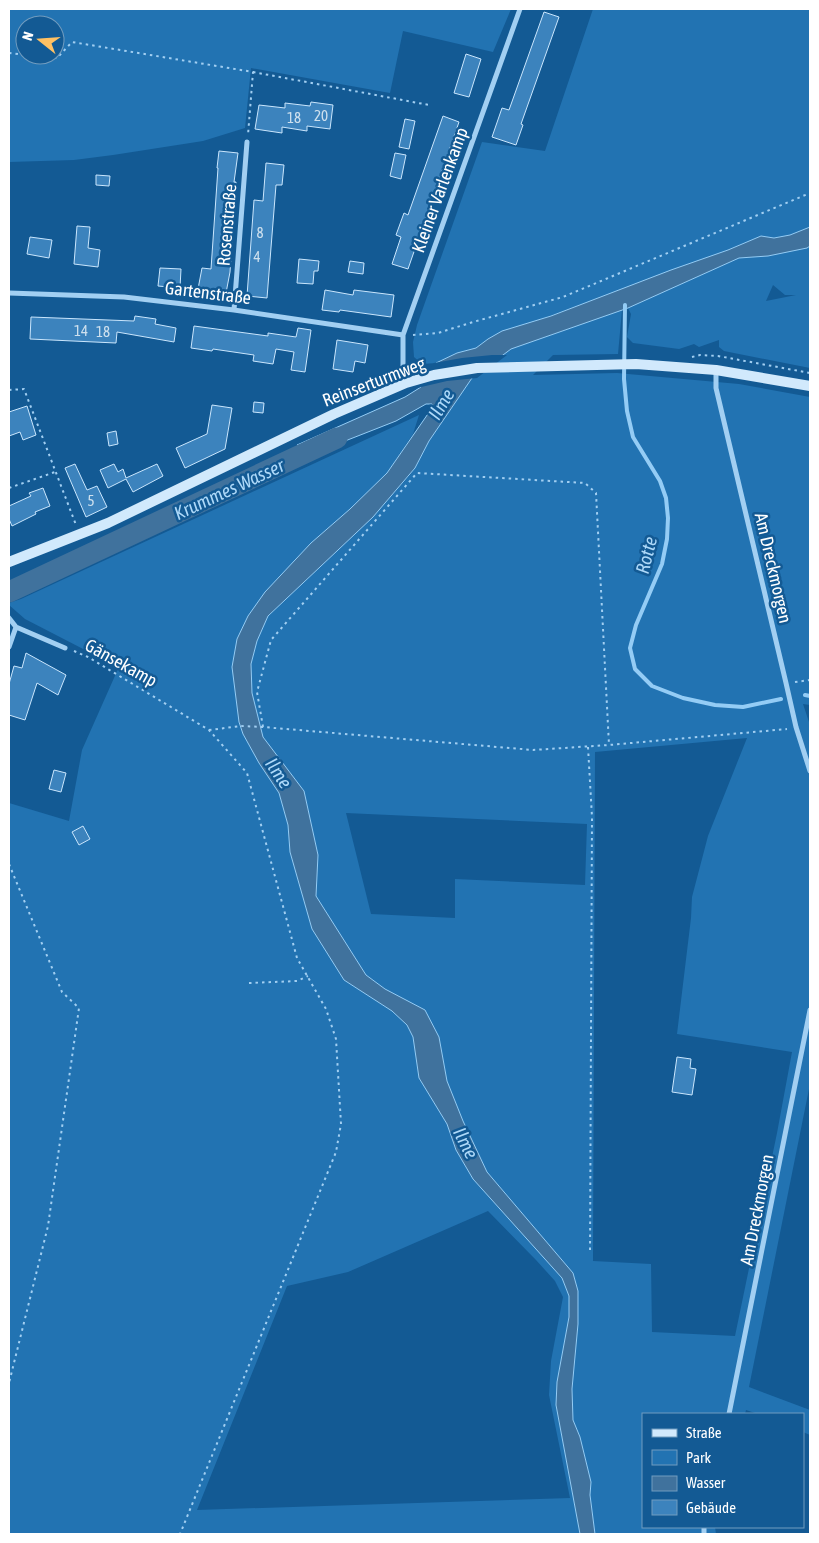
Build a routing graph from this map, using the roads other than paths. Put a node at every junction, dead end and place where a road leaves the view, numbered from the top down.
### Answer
1 (520, 9) edge
2 (247, 142) road end
3 (9, 293) edge
4 (234, 310) junction
5 (403, 335) junction
6 (716, 370) junction
7 (406, 383) junction
8 (810, 386) edge
9 (9, 562) edge
10 (9, 618) edge
11 (16, 627) junction
12 (9, 648) edge
13 (65, 648) road end
14 (810, 771) edge
15 (810, 1010) edge
16 (729, 1413) edge

1 - 5 street, Kleiner Varlenkamp
2 - 4 street, Rosenstraße
3 - 4 street, Gartenstraße
4 - 5 street, Gartenstraße
5 - 7 street, Kleiner Varlenkamp
6 - 7 main road, Reinserturmweg
6 - 8 main road, Reinserturmweg
6 - 14 street, Am Dreckmorgen
7 - 9 main road, Reinserturmweg
10 - 11 street
11 - 12 street
11 - 13 street, Gänsekamp
15 - 16 street, Am Dreckmorgen

